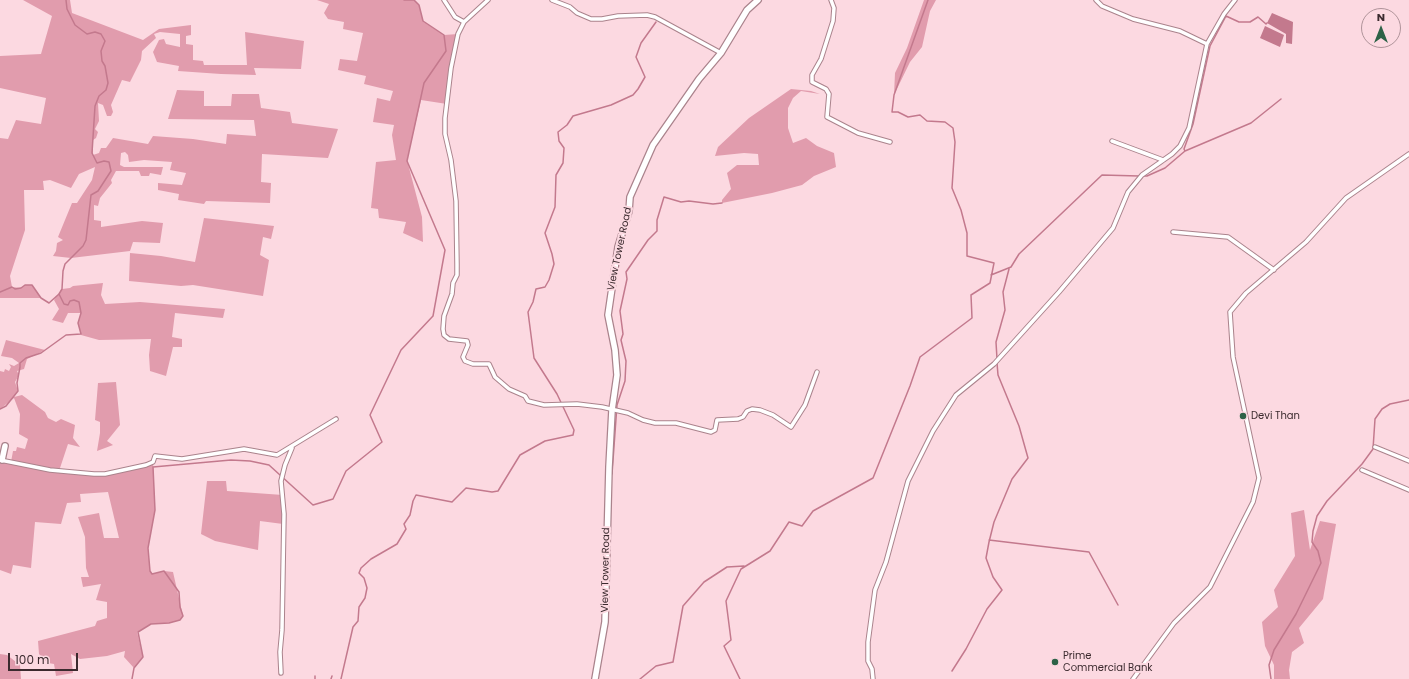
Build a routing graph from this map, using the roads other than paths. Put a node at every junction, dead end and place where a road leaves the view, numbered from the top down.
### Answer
1 (444, 0) edge
2 (488, 0) edge
3 (552, 0) edge
4 (758, 0) edge
5 (831, 0) edge
6 (1096, 0) edge
7 (1234, 0) edge
8 (464, 22) junction
9 (1207, 44) junction
10 (721, 53) junction
11 (1112, 141) dead end
12 (890, 142) dead end
13 (1409, 154) edge
14 (1163, 160) junction
15 (1173, 232) dead end
16 (1274, 270) junction
17 (817, 372) dead end
18 (612, 410) junction
19 (336, 419) dead end
20 (5, 446) dead end
21 (292, 447) junction
22 (1375, 447) dead end
23 (1, 460) edge
24 (1409, 461) edge
25 (1362, 470) dead end
26 (1409, 490) edge
27 (281, 673) dead end
28 (595, 679) edge
29 (874, 679) edge
30 (1132, 679) edge

1 - 8 street
2 - 8 street
3 - 10 street
4 - 10 street, View Tower Road
5 - 12 street
6 - 9 street
7 - 9 street
8 - 18 street
9 - 14 street
10 - 18 street, View Tower Road
11 - 14 street
13 - 16 street
14 - 29 street
15 - 16 street
16 - 30 street
17 - 18 street
18 - 28 street, View Tower Road
19 - 21 street
20 - 23 street
21 - 23 street
21 - 27 street
22 - 24 street
25 - 26 street

